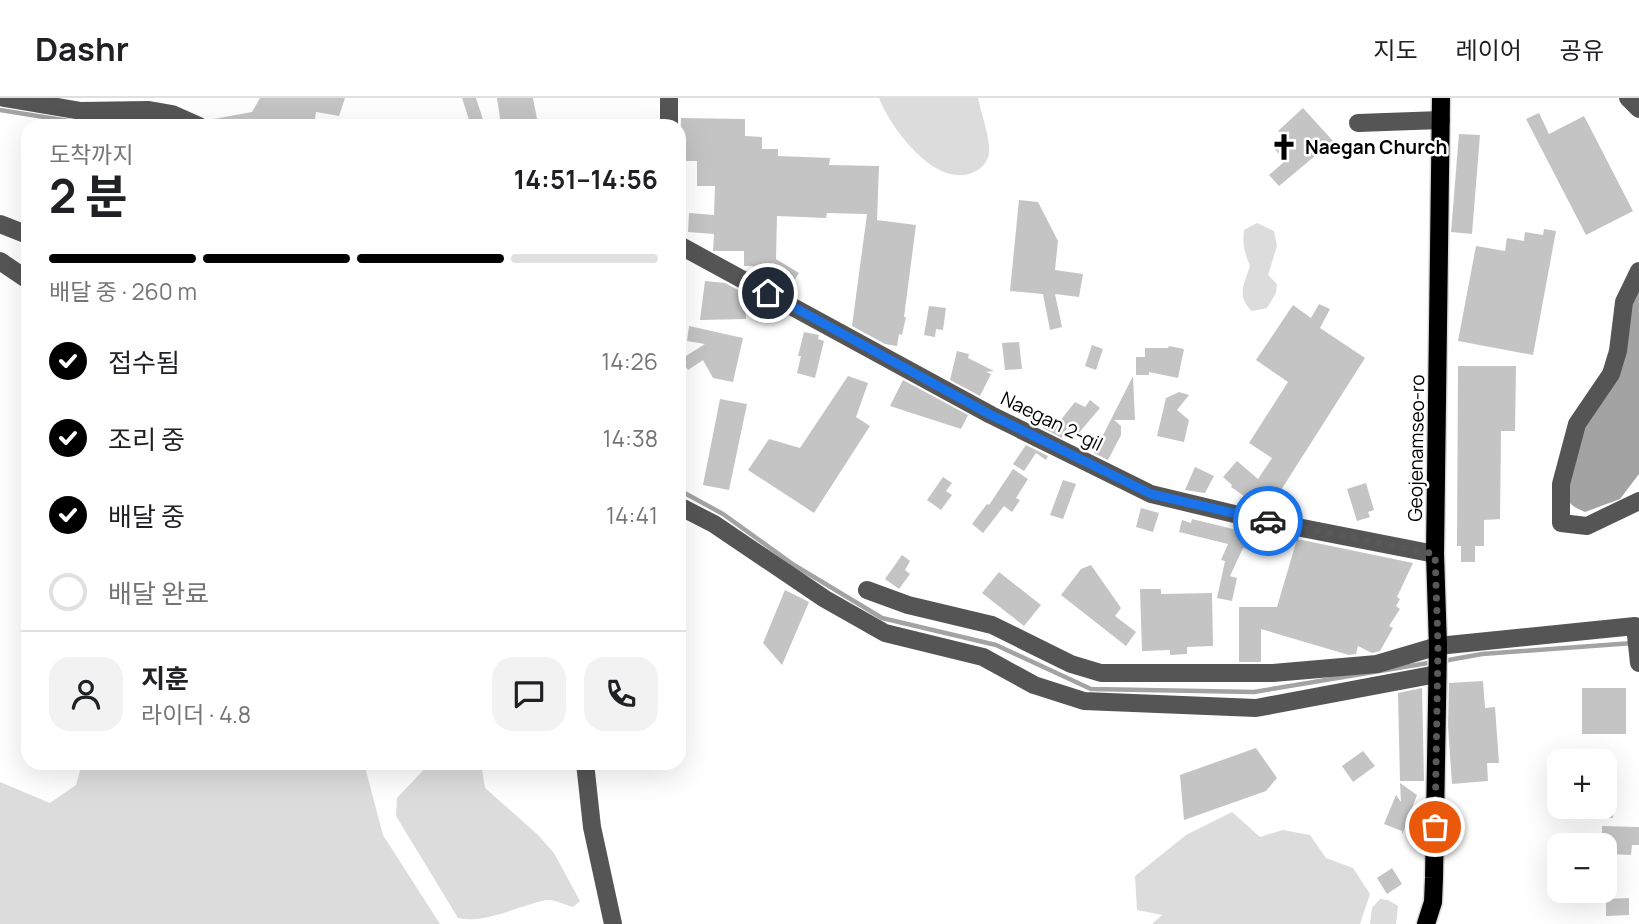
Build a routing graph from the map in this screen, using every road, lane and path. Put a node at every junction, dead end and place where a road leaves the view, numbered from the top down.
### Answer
1 (4, 98) edge
2 (669, 98) edge
3 (1441, 98) edge
4 (1628, 98) edge
5 (1639, 109) edge
6 (183, 119) edge
7 (669, 119) edge
8 (1441, 120) junction
9 (1358, 123) dead end
10 (0, 224) edge
11 (21, 232) edge
12 (686, 250) edge
13 (0, 261) edge
14 (1639, 271) edge
15 (21, 275) edge
16 (1639, 501) edge
17 (686, 510) edge
18 (1435, 554) junction
19 (867, 590) dead end
20 (926, 609) junction
21 (916, 641) junction
22 (1438, 646) junction
23 (1638, 662) edge
24 (1437, 674) junction
25 (586, 770) edge
26 (613, 924) edge
27 (1426, 924) edge

1 - 6 lane
2 - 7 lane
3 - 8 main road, Geojenamseo-ro
4 - 5 lane
8 - 9 lane
8 - 18 main road, Geojenamseo-ro
10 - 11 lane
12 - 18 lane, Naegan 2-gil
13 - 15 lane
14 - 16 lane
17 - 21 lane
18 - 22 main road, Geojenamseo-ro
19 - 20 lane
20 - 21 lane
20 - 22 lane
21 - 24 lane
22 - 23 lane
22 - 24 main road, Geojenamseo-ro
24 - 27 main road, Geojenamseo-ro
25 - 26 lane

